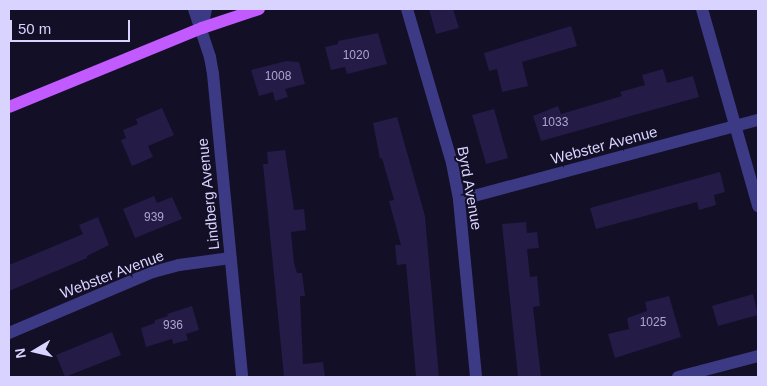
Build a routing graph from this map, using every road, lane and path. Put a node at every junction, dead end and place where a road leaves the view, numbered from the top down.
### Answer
1 (194, 9) edge
2 (206, 9) edge
3 (259, 9) edge
4 (407, 9) edge
5 (702, 9) edge
6 (202, 28) junction
7 (9, 107) edge
8 (758, 120) edge
9 (736, 126) junction
10 (459, 200) junction
11 (758, 206) edge
12 (231, 258) junction
13 (9, 333) edge
14 (758, 356) edge
15 (242, 377) edge
16 (476, 377) edge
17 (678, 377) edge

1 - 6 street
2 - 6 street, Lindberg Avenue
3 - 6 main road
4 - 10 street, Byrd Avenue
5 - 9 street
6 - 7 main road
6 - 12 street, Lindberg Avenue
8 - 9 street, Webster Avenue
9 - 10 street, Webster Avenue
9 - 11 street
10 - 16 street, Byrd Avenue
12 - 13 street, Webster Avenue
12 - 15 street, Lindberg Avenue
14 - 17 street

